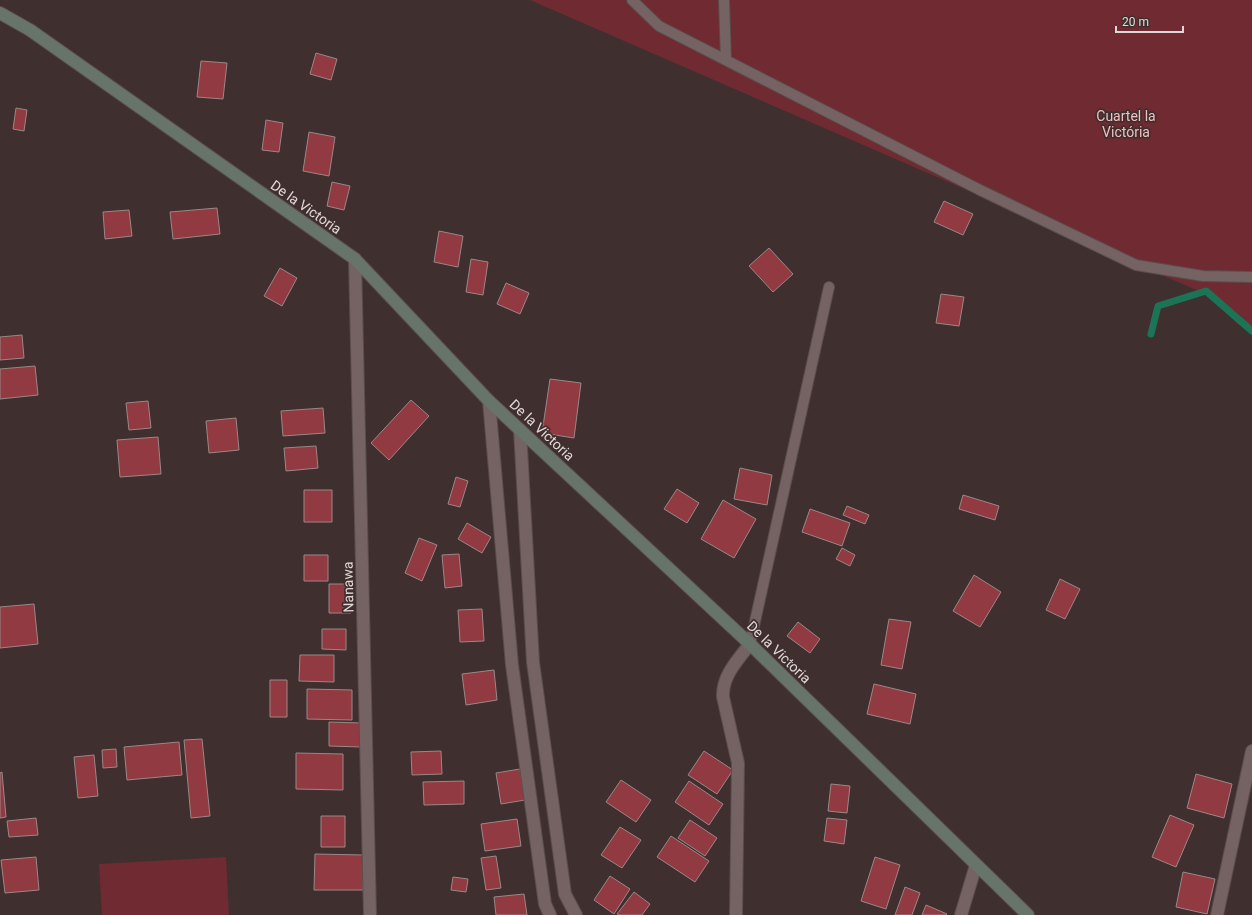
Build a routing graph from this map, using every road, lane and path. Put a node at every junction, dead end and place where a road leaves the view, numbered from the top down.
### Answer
1 (632, 0) edge
2 (724, 0) edge
3 (0, 13) edge
4 (726, 60) junction
5 (355, 259) junction
6 (1252, 277) edge
7 (829, 287) dead end
8 (489, 401) junction
9 (520, 430) junction
10 (750, 644) junction
11 (1252, 751) edge
12 (976, 865) junction
13 (370, 915) edge
14 (550, 915) edge
15 (576, 915) edge
16 (736, 915) edge
17 (961, 915) edge
18 (1028, 915) edge
19 (1217, 915) edge

1 - 4 lane
2 - 4 lane
3 - 5 main road, De la Victoria
4 - 6 lane
5 - 8 main road, De la Victoria
5 - 13 street, Nanawa
7 - 10 lane
8 - 9 main road, De la Victoria
8 - 14 street
9 - 10 main road, De la Victoria
9 - 15 street
10 - 12 main road, De la Victoria
10 - 16 street
11 - 19 street
12 - 17 street
12 - 18 main road, De la Victoria

